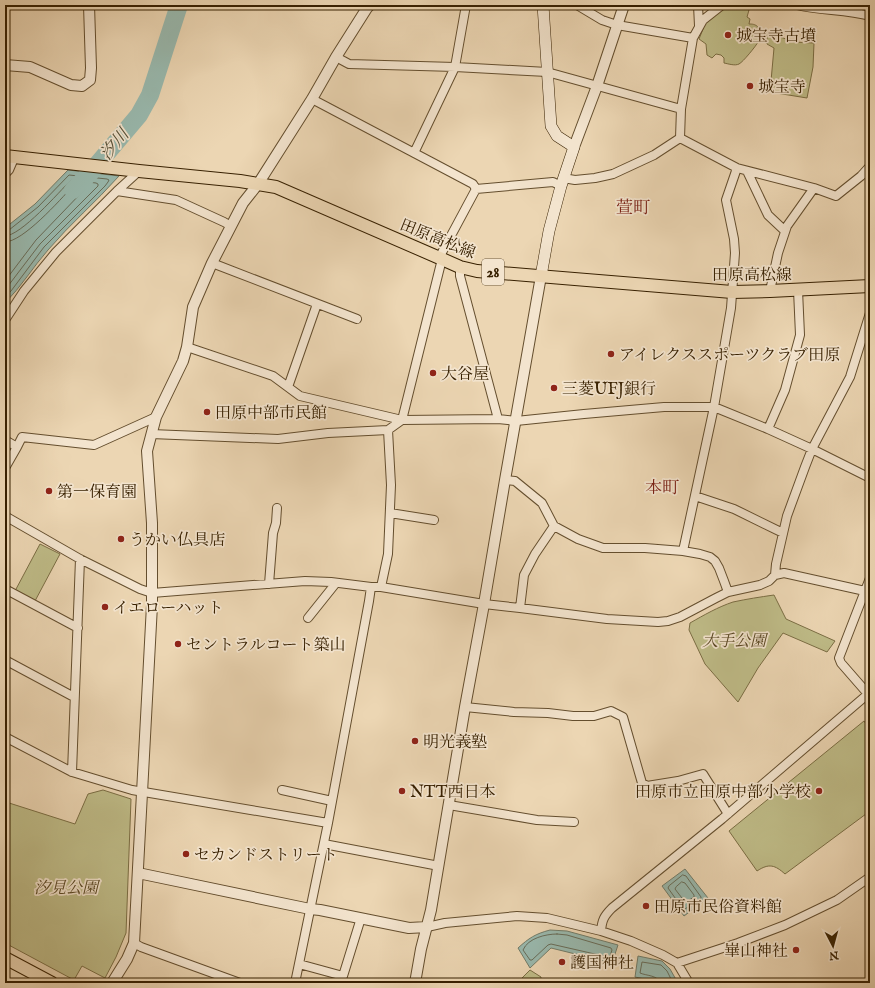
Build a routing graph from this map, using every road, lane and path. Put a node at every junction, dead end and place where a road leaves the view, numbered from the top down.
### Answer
1 (89, 5) edge
2 (370, 5) edge
3 (466, 5) edge
4 (543, 5) edge
5 (577, 5) edge
6 (624, 5) edge
7 (698, 5) edge
8 (722, 5) edge
9 (797, 5) edge
10 (870, 16) edge
11 (617, 25) junction
12 (700, 26) junction
13 (693, 38) junction
14 (336, 58) junction
15 (5, 65) edge
16 (455, 67) junction
17 (547, 72) junction
18 (597, 86) junction
19 (312, 99) junction
20 (681, 109) junction
21 (680, 138) junction
22 (574, 147) junction
23 (414, 153) junction
24 (10, 156) edge
25 (870, 166) edge
26 (737, 168) junction
27 (136, 171) junction
28 (747, 171) junction
29 (5, 174) edge
30 (562, 182) junction
31 (258, 184) junction
32 (814, 188) junction
33 (476, 189) junction
34 (117, 191) junction
35 (231, 226) junction
36 (785, 231) junction
37 (440, 258) junction
38 (212, 263) junction
39 (460, 267) junction
40 (541, 276) junction
41 (870, 286) edge
42 (798, 290) junction
43 (24, 291) junction
44 (770, 291) junction
45 (732, 292) junction
46 (317, 304) junction
47 (5, 312) edge
48 (870, 313) edge
49 (358, 319) dead end
50 (5, 320) edge
51 (187, 347) junction
52 (288, 387) junction
53 (714, 407) junction
54 (156, 417) junction
55 (498, 419) junction
56 (402, 420) junction
57 (516, 421) junction
58 (768, 429) junction
59 (388, 430) junction
60 (151, 434) junction
61 (5, 440) edge
62 (17, 447) junction
63 (812, 449) junction
64 (5, 468) edge
65 (870, 478) edge
66 (505, 480) junction
67 (695, 496) junction
68 (277, 508) dead end
69 (390, 513) junction
70 (5, 516) edge
71 (434, 520) dead end
72 (554, 526) junction
73 (783, 533) junction
74 (683, 551) junction
75 (80, 559) junction
76 (775, 575) junction
77 (870, 578) edge
78 (336, 583) junction
79 (268, 584) junction
80 (371, 587) junction
81 (381, 587) junction
82 (5, 589) edge
83 (728, 592) junction
84 (152, 593) junction
85 (868, 593) edge
86 (484, 604) junction
87 (520, 608) junction
88 (308, 618) dead end
89 (78, 628) junction
90 (5, 660) edge
91 (869, 694) edge
92 (74, 697) junction
93 (465, 707) junction
94 (5, 737) edge
95 (72, 772) junction
96 (282, 790) dead end
97 (142, 792) junction
98 (332, 801) junction
99 (449, 806) junction
100 (728, 814) junction
101 (574, 822) dead end
102 (328, 823) junction
103 (324, 844) junction
104 (439, 866) junction
105 (138, 873) junction
106 (870, 877) edge
107 (310, 909) junction
108 (361, 918) junction
109 (426, 927) junction
110 (601, 931) junction
111 (134, 943) junction
112 (5, 958) edge
113 (677, 963) junction
114 (299, 964) junction
115 (52, 983) edge
116 (112, 983) edge
117 (240, 983) edge
118 (295, 983) edge
119 (414, 983) edge
120 (689, 983) edge

1 - 15 street
2 - 14 street
3 - 16 street
4 - 17 main road
5 - 11 street
6 - 11 street
7 - 12 street
8 - 12 street
9 - 10 street
11 - 13 street
11 - 18 street
12 - 13 street
13 - 20 street
14 - 16 street
14 - 19 street
16 - 17 street
16 - 23 street
17 - 18 street
17 - 22 main road
18 - 20 street
18 - 22 street
19 - 23 street
19 - 31 street
20 - 21 street
21 - 26 street
21 - 30 street
22 - 30 main road
23 - 33 street
24 - 27 main road, 田原高松線 / 28
24 - 29 street
25 - 32 street
26 - 28 street
26 - 45 street
27 - 31 main road, 田原高松線 / 28
27 - 34 street
28 - 32 street
28 - 36 street
30 - 33 street
30 - 40 main road
31 - 35 street
31 - 37 main road, 田原高松線 / 28
32 - 36 street
33 - 37 street
34 - 35 street
34 - 43 street
35 - 38 street
36 - 44 street
37 - 39 main road, 田原高松線 / 28
37 - 56 street
38 - 46 street
38 - 51 street
39 - 40 main road, 田原高松線 / 28
39 - 55 street
40 - 45 main road, 田原高松線 / 28
40 - 57 street
41 - 42 main road, 田原高松線 / 28
42 - 44 main road, 田原高松線 / 28
42 - 58 street
43 - 47 street
43 - 50 street
44 - 45 main road, 田原高松線 / 28
45 - 53 street
46 - 49 street
46 - 52 street
48 - 63 street
51 - 52 street
51 - 54 street
52 - 56 street
53 - 57 street
53 - 58 street
53 - 67 street
54 - 60 street
54 - 62 street
55 - 56 street
55 - 57 street
56 - 59 street
57 - 66 street
58 - 63 street
59 - 60 street
59 - 69 street
60 - 84 street
61 - 62 street
62 - 64 street
63 - 65 street
63 - 73 street
66 - 72 street
66 - 86 street
67 - 73 street
67 - 74 street
68 - 79 street
69 - 71 street
69 - 81 street
70 - 75 street
72 - 74 street
72 - 87 street
73 - 76 street
74 - 83 street
75 - 84 street
75 - 89 street
76 - 83 street
76 - 85 street
77 - 85 street
78 - 79 street
78 - 80 street
78 - 88 street
79 - 84 street
80 - 81 street
80 - 98 street
81 - 86 street
82 - 89 street
83 - 87 street
84 - 97 street
85 - 91 street
86 - 87 street
86 - 93 street
89 - 92 street
90 - 92 street
91 - 100 street
92 - 95 street
93 - 99 street
93 - 100 street
94 - 95 street
95 - 97 street
96 - 98 street
97 - 102 street
97 - 105 street
98 - 102 street
99 - 101 street
99 - 104 street
100 - 110 street
102 - 103 street
103 - 104 street
103 - 107 street
104 - 109 street
105 - 107 street
105 - 111 street
106 - 113 street
107 - 108 street
107 - 114 street
108 - 109 street
108 - 114 street
109 - 110 street
109 - 119 street
110 - 113 street
111 - 116 street
111 - 117 street
112 - 115 main road
113 - 120 street
114 - 118 street

